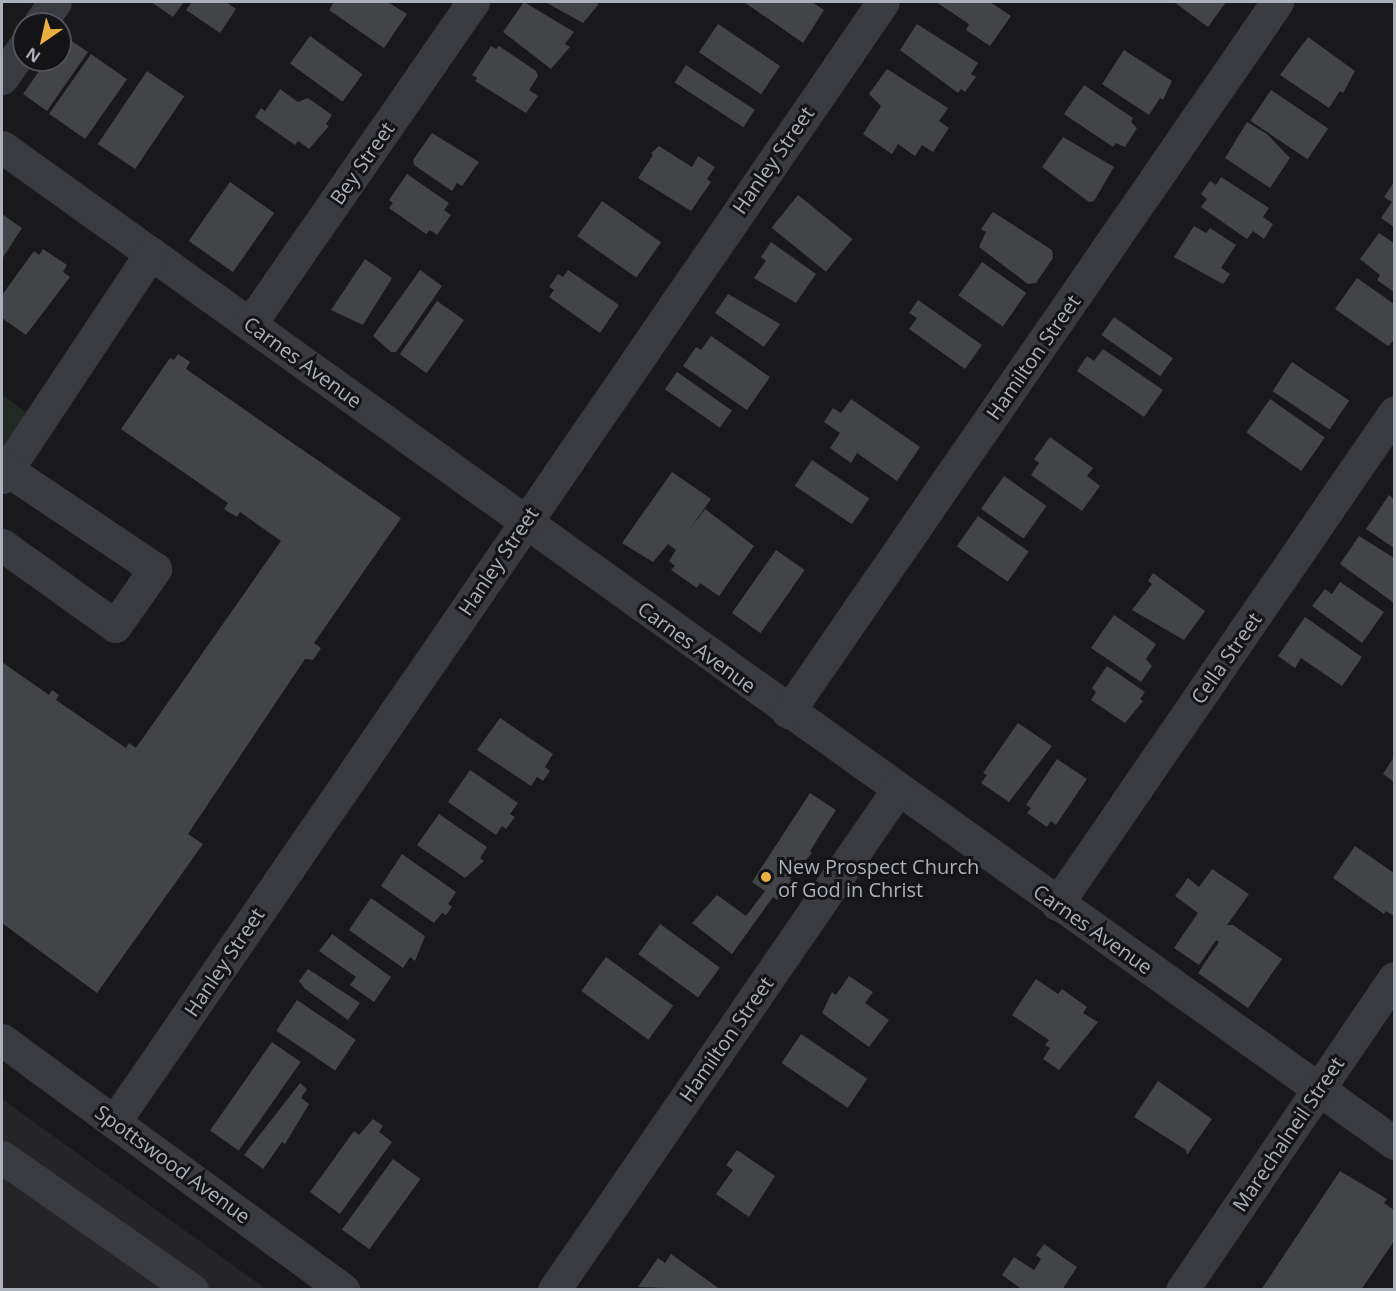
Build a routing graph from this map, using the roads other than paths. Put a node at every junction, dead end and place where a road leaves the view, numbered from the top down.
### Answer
1 (473, 2) edge
2 (883, 2) edge
3 (1277, 2) edge
4 (12, 63) edge
5 (2, 78) edge
6 (2, 147) edge
7 (150, 253) junction
8 (250, 324) junction
9 (1395, 413) edge
10 (4, 473) edge
11 (524, 523) junction
12 (2, 545) edge
13 (788, 712) junction
14 (898, 789) junction
15 (1058, 904) junction
16 (1395, 978) edge
17 (2, 1040) edge
18 (1319, 1089) junction
19 (115, 1121) junction
20 (1395, 1143) edge
21 (2, 1157) edge
22 (192, 1290) edge
23 (344, 1290) edge
24 (555, 1290) edge
25 (1182, 1290) edge

1 - 8 street, Bey Street
2 - 11 street, Hanley Street
3 - 13 street, Hamilton Street
4 - 5 street
6 - 7 street, Carnes Avenue
7 - 8 street, Carnes Avenue
7 - 10 street
8 - 11 street, Carnes Avenue
9 - 15 street, Cella Street
10 - 12 street
11 - 13 street, Carnes Avenue
11 - 19 street, Hanley Street
13 - 14 street, Carnes Avenue
14 - 15 street, Carnes Avenue
14 - 24 street, Hamilton Street
15 - 18 street, Carnes Avenue
16 - 18 street, Marechalneil Street
17 - 19 street, Spottswood Avenue
18 - 20 street, Carnes Avenue
18 - 25 street, Marechalneil Street
19 - 23 street, Spottswood Avenue
21 - 22 street

